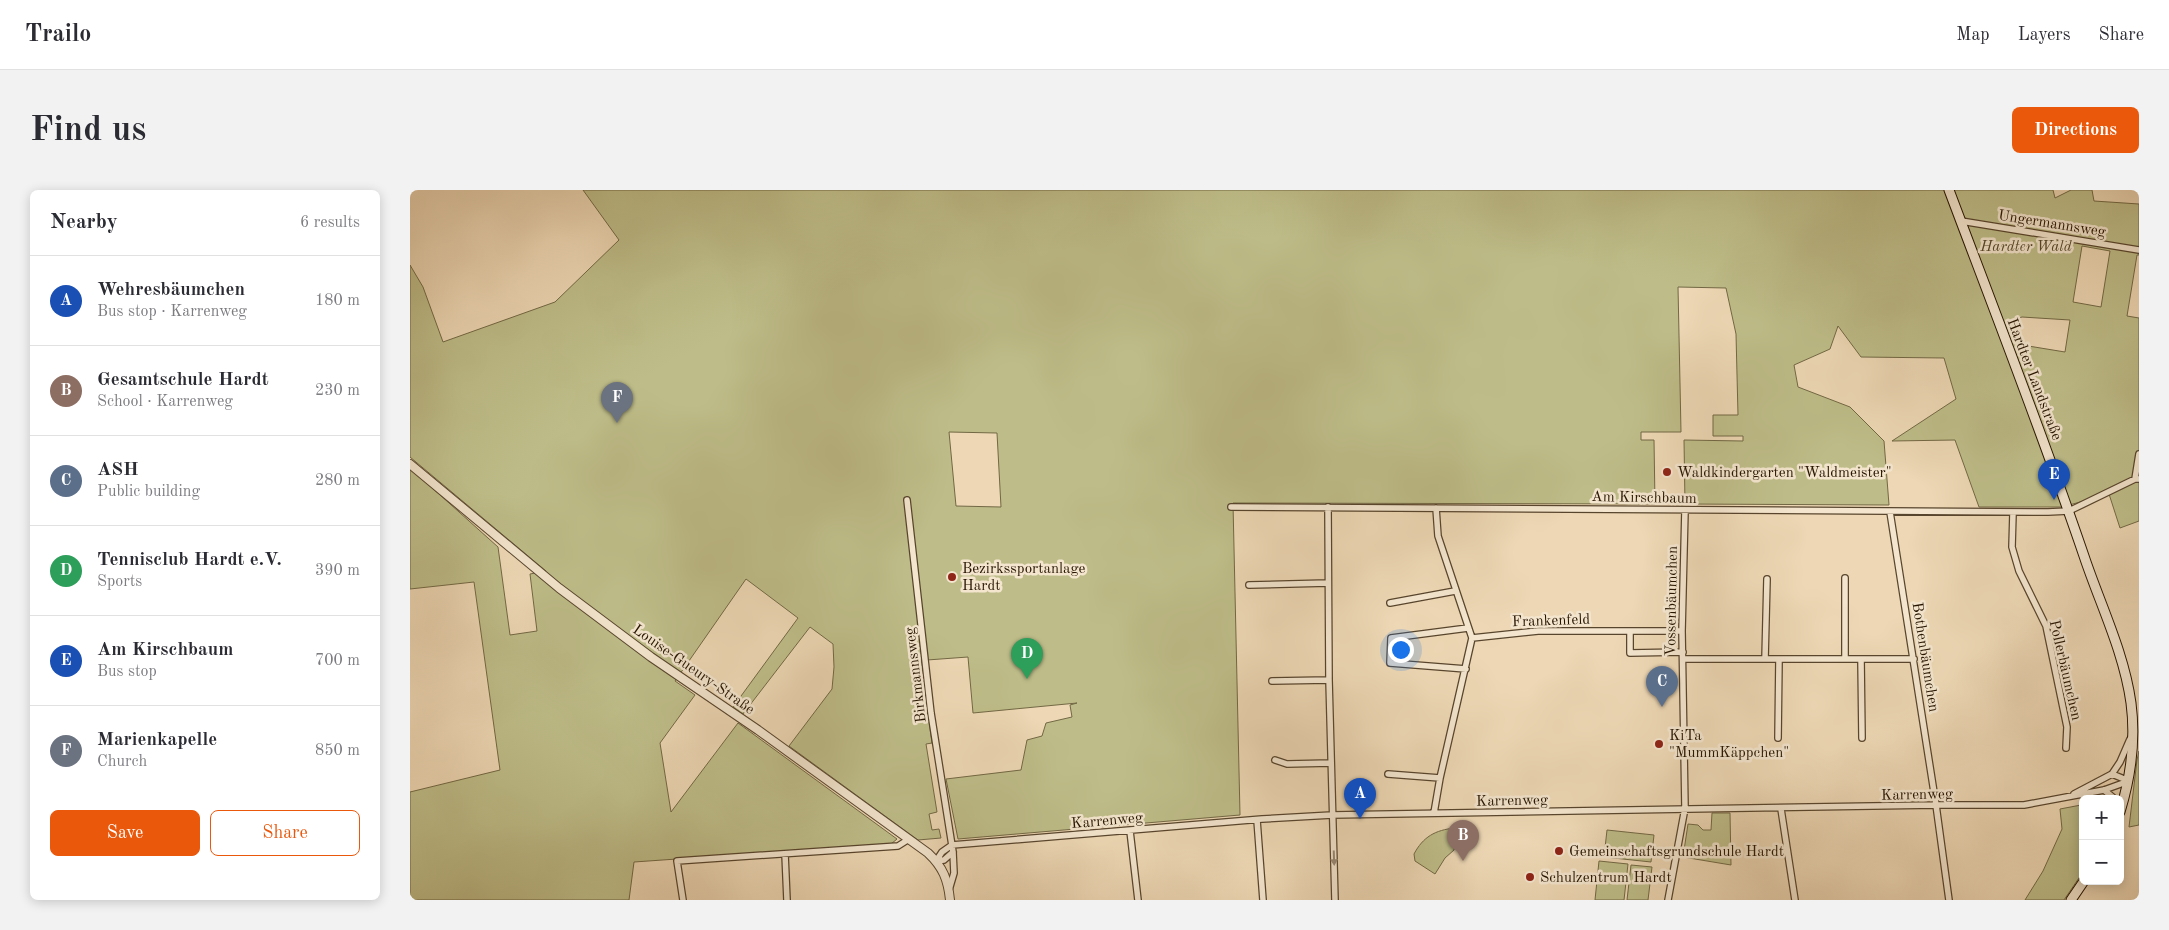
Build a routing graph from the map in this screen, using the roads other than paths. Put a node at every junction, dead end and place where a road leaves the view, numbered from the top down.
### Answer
1 (1949, 190) edge
2 (1961, 222) junction
3 (2139, 250) edge
4 (2139, 454) edge
5 (410, 464) edge
6 (2137, 479) edge
7 (907, 500) dead end
8 (1328, 506) junction
9 (1231, 507) dead end
10 (1436, 508) junction
11 (1685, 510) junction
12 (2069, 511) junction
13 (1890, 512) junction
14 (2013, 513) junction
15 (1845, 578) dead end
16 (1767, 579) dead end
17 (1328, 583) junction
18 (1249, 585) dead end
19 (1455, 591) junction
20 (1390, 603) dead end
21 (1468, 628) junction
22 (1682, 631) junction
23 (1630, 632) junction
24 (1472, 638) junction
25 (1683, 656) junction
26 (1765, 659) junction
27 (1779, 659) junction
28 (1845, 659) junction
29 (1861, 659) junction
30 (1914, 659) junction
31 (1466, 668) junction
32 (1329, 680) junction
33 (1272, 681) dead end
34 (2133, 733) junction
35 (1778, 738) dead end
36 (1862, 738) dead end
37 (2066, 748) dead end
38 (1275, 760) dead end
39 (1330, 763) junction
40 (1388, 774) dead end
41 (2112, 774) junction
42 (1440, 778) junction
43 (2129, 781) junction
44 (2104, 790) junction
45 (2072, 795) junction
46 (2110, 795) edge
47 (2124, 798) edge
48 (1936, 805) junction
49 (1685, 808) junction
50 (1780, 809) junction
51 (1434, 813) junction
52 (1332, 815) junction
53 (1257, 820) junction
54 (1130, 831) junction
55 (909, 839) junction
56 (952, 845) junction
57 (953, 852) junction
58 (785, 854) junction
59 (936, 861) junction
60 (2081, 885) edge
61 (949, 896) edge
62 (683, 900) edge
63 (788, 900) edge
64 (1138, 900) edge
65 (1263, 900) edge
66 (1335, 900) edge
67 (1668, 900) edge
68 (1795, 900) edge
69 (1949, 900) edge
70 (2071, 900) edge

1 - 2 main road, Hardter Landstraße
2 - 3 street, Ungermannsweg
2 - 12 main road, Hardter Landstraße
4 - 6 street
5 - 55 street, Louise-Gueury-Straße
6 - 12 street, Am Kirschbaum
7 - 56 street, Birkmannsweg
8 - 9 street, Am Kirschbaum
8 - 10 street, Am Kirschbaum
8 - 17 street
10 - 11 street, Am Kirschbaum
10 - 19 street
11 - 13 street, Am Kirschbaum
11 - 22 street, Vossenbäumchen
12 - 14 street, Am Kirschbaum
12 - 34 main road, Hardter Landstraße
13 - 14 street, Am Kirschbaum
13 - 30 street, Bothenbäumchen
14 - 37 street, Pollerbäumchen
15 - 28 street
16 - 26 street
17 - 18 street
17 - 32 street
19 - 20 street
19 - 21 street
21 - 24 street
21 - 31 street
22 - 23 street, Frankenfeld
22 - 25 street, Vossenbäumchen
23 - 24 street, Frankenfeld
23 - 25 street
24 - 31 street
25 - 26 street
25 - 49 street, Vossenbäumchen
26 - 27 street
27 - 28 street
27 - 35 street
28 - 29 street
29 - 30 street
29 - 36 street
30 - 48 street, Bothenbäumchen
31 - 42 street
32 - 33 street
32 - 39 street
34 - 41 street
34 - 43 main road, Hardter Landstraße
38 - 39 street
39 - 52 street
40 - 42 street
41 - 43 street
41 - 45 street, Karrenweg
42 - 51 street
43 - 44 street, Karrenweg
43 - 47 main road, Hardter Landstraße
44 - 45 street, Karrenweg
44 - 46 street
45 - 48 street, Karrenweg
48 - 50 street, Karrenweg
48 - 69 street, Bothenbäumchen
49 - 50 street, Karrenweg
49 - 51 street, Karrenweg
49 - 67 street, Vossenbäumchen
50 - 68 street
51 - 52 street, Karrenweg
52 - 53 street, Karrenweg
52 -> 66 street
53 - 54 street, Karrenweg
53 - 65 street
54 - 56 street, Karrenweg
54 - 64 street
55 - 58 street
55 - 59 street, Louise-Gueury-Straße
56 - 57 street
56 - 59 street
57 - 59 street
57 - 61 street
58 - 62 street
58 - 63 street
59 - 61 street, Louise-Gueury-Straße
60 - 70 main road

